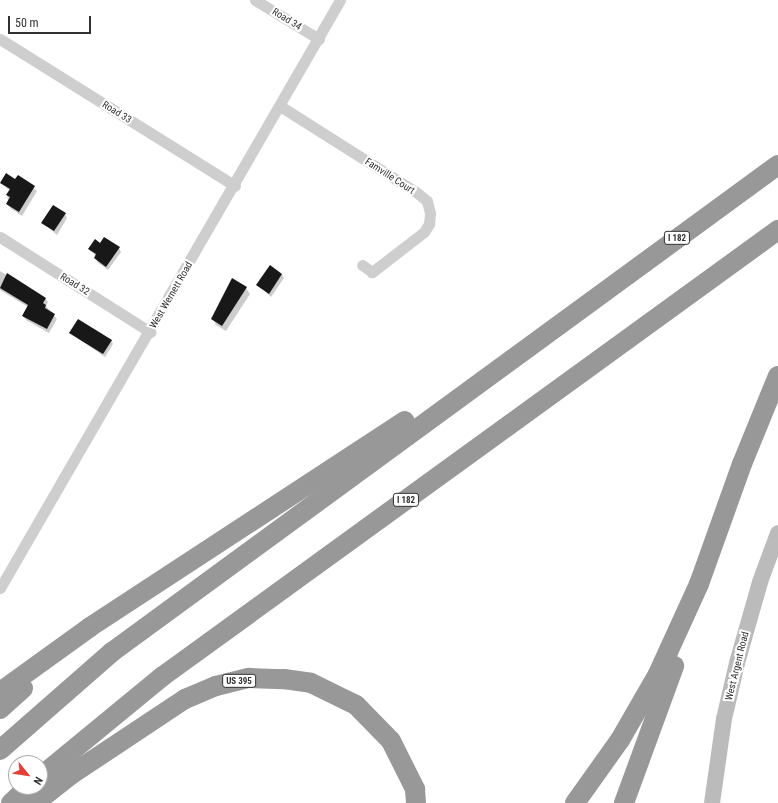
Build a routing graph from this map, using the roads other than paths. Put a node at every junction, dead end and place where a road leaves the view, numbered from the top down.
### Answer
1 (256, 0) edge
2 (340, 0) edge
3 (0, 39) edge
4 (318, 39) junction
5 (280, 106) junction
6 (778, 165) edge
7 (235, 186) junction
8 (778, 230) edge
9 (0, 237) edge
10 (362, 265) dead end
11 (594, 297) junction
12 (150, 332) junction
13 (778, 376) edge
14 (778, 533) edge
15 (699, 584) junction
16 (0, 588) edge
17 (90, 628) junction
18 (0, 692) edge
19 (0, 709) edge
20 (0, 750) edge
21 (48, 770) edge
22 (20, 795) edge
23 (11, 803) edge
24 (35, 803) edge
25 (416, 803) edge
26 (575, 803) edge
27 (624, 803) edge
28 (712, 803) edge

1 - 4 street, Road 34
2 - 4 street, West Wernett Road
3 - 7 street, Road 33
4 - 5 street, West Wernett Road
5 - 7 street, West Wernett Road
5 - 10 street, Famville Court
6 - 11 highway, I 182
7 - 12 street, West Wernett Road
8 - 21 highway, I 182
9 - 12 street, Road 32
11 - 17 highway
11 - 20 highway, I 182
12 - 16 street, West Wernett Road
13 - 15 highway
14 - 28 main road, West Argent Road
15 - 26 highway
15 - 27 highway
17 - 18 highway
17 - 19 highway
22 - 23 highway
24 - 25 highway, US 395

